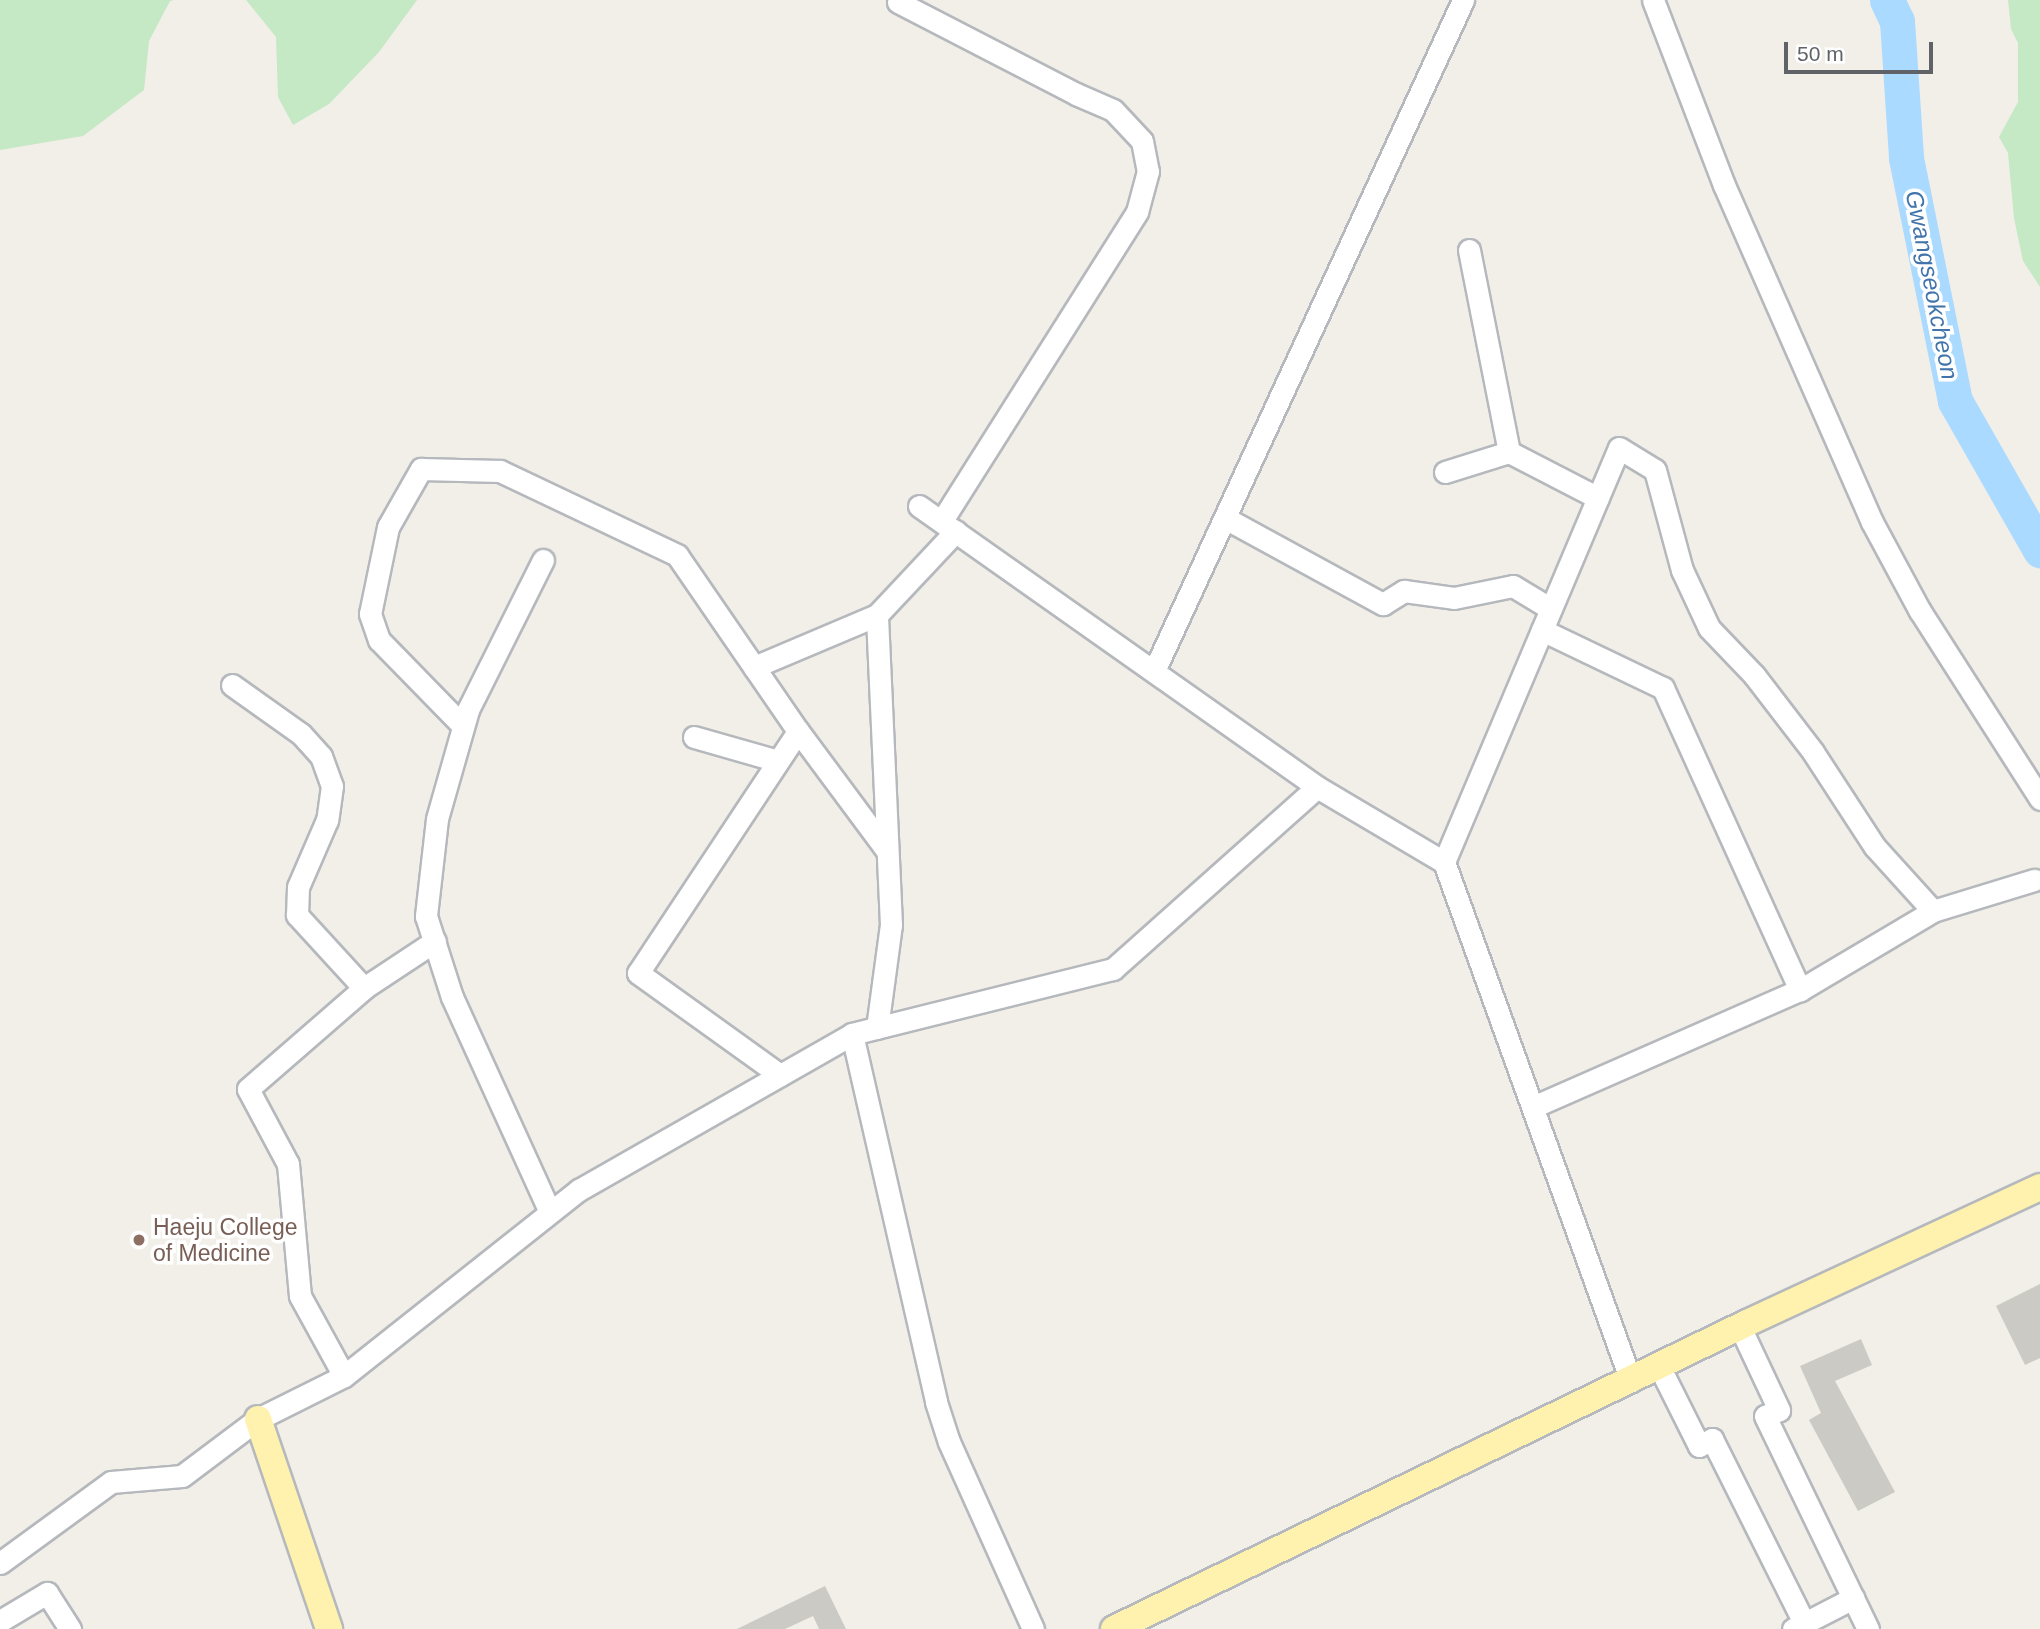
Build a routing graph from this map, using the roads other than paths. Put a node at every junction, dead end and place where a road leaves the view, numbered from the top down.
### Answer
1 (1463, 0) edge
2 (1653, 0) edge
3 (898, 2) edge
4 (1469, 250) dead end
5 (1509, 452) junction
6 (1445, 472) dead end
7 (1598, 498) junction
8 (919, 506) dead end
9 (1225, 518) junction
10 (949, 526) junction
11 (543, 560) dead end
12 (1551, 609) junction
13 (877, 615) junction
14 (1542, 630) junction
15 (754, 667) junction
16 (1154, 671) junction
17 (232, 685) dead end
18 (463, 726) junction
19 (798, 731) junction
20 (694, 737) dead end
21 (778, 761) junction
22 (1317, 787) junction
23 (2040, 799) edge
24 (887, 851) junction
25 (1444, 862) junction
26 (2034, 880) dead end
27 (1933, 911) junction
28 (435, 942) junction
29 (364, 988) junction
30 (1800, 990) junction
31 (877, 1028) junction
32 (852, 1034) junction
33 (780, 1075) junction
34 (1533, 1107) junction
35 (2040, 1187) edge
36 (550, 1212) junction
37 (1740, 1327) junction
38 (1660, 1368) junction
39 (344, 1376) junction
40 (1631, 1381) junction
41 (258, 1419) junction
42 (0, 1563) edge
43 (1853, 1598) junction
44 (0, 1621) edge
45 (69, 1626) edge
46 (1801, 1627) edge
47 (329, 1629) edge
48 (1033, 1629) edge
49 (1114, 1629) edge
50 (1868, 1629) edge

1 - 9 street
2 - 23 street
3 - 10 street
4 - 5 street
5 - 6 street
5 - 7 street
7 - 12 street
7 - 27 street
8 - 10 street
9 - 12 street
9 - 16 street
10 - 13 street
10 - 16 street
11 - 18 street
12 - 14 street
13 - 15 street
13 - 24 street
14 - 25 street
14 - 30 street
15 - 18 street
15 - 19 street
16 - 22 street
17 - 29 street
18 - 28 street
19 - 21 street
19 - 24 street
20 - 21 street
21 - 33 street
22 - 25 street
22 - 31 street
24 - 31 street
25 - 34 street
26 - 27 street
27 - 30 street
28 - 29 street
28 - 36 street
29 - 39 street
30 - 34 street
31 - 32 street
32 - 33 street
32 - 48 street
33 - 36 street
34 - 40 street
35 - 37 main road
36 - 39 street
37 - 38 main road
37 - 43 street
38 - 40 main road
38 - 46 street
39 - 41 street
40 - 49 main road
41 - 42 street
41 - 47 main road
43 - 46 street
43 - 50 street
44 - 45 street

